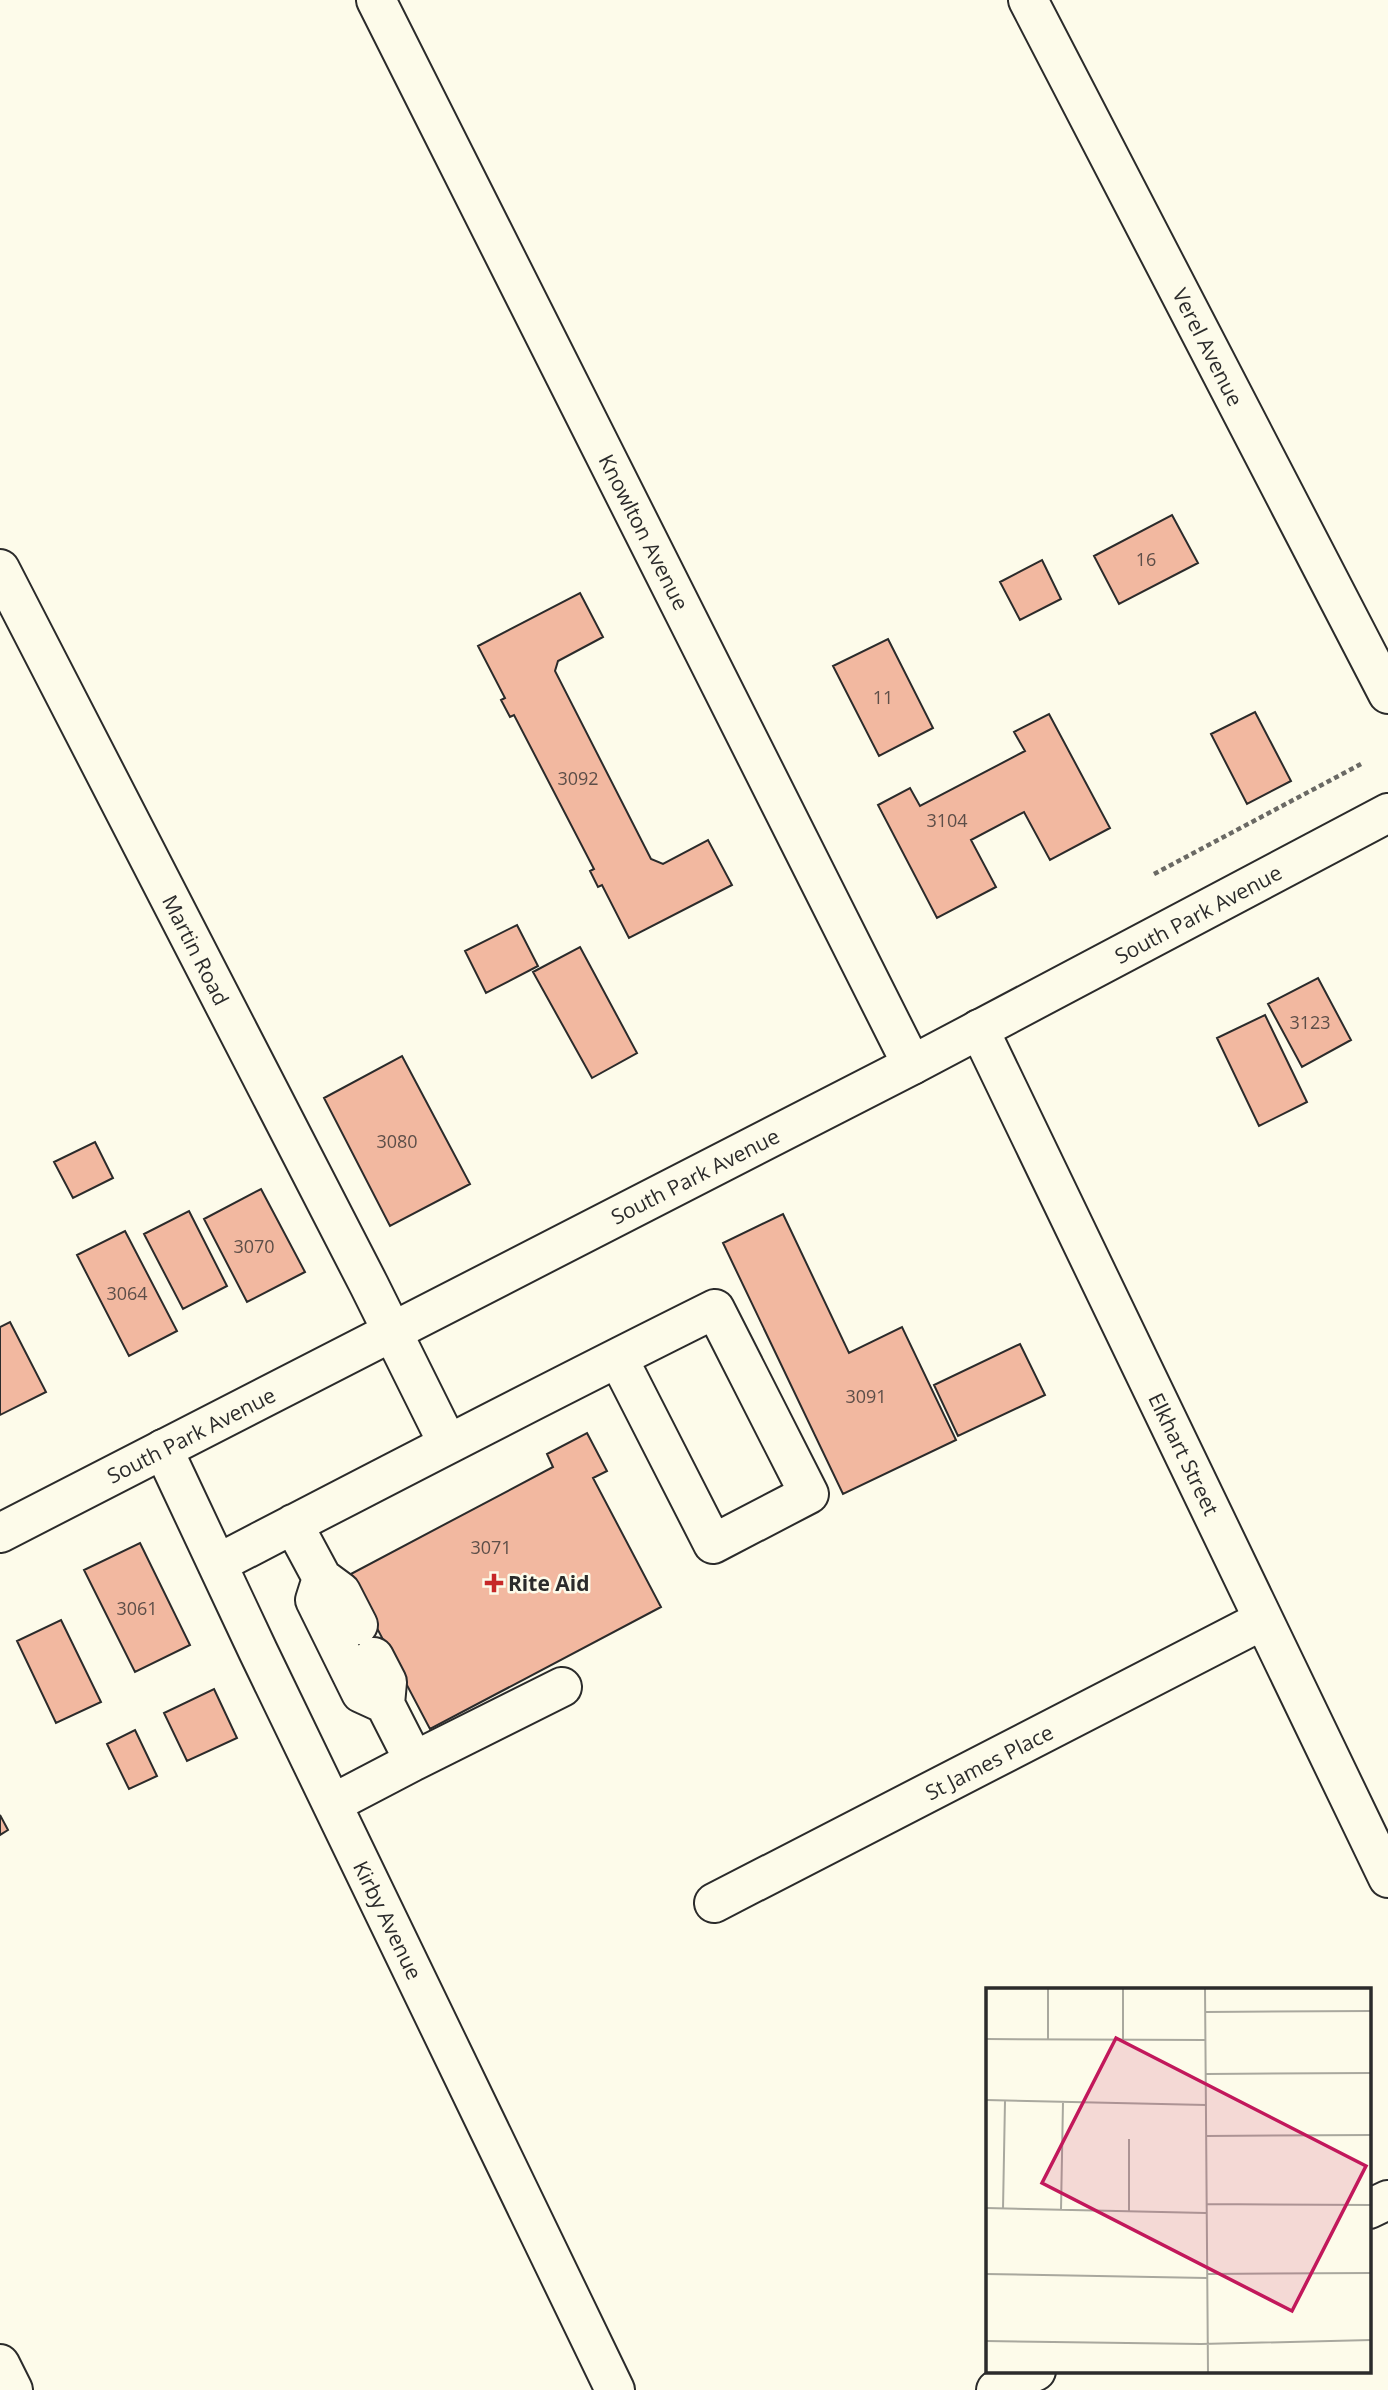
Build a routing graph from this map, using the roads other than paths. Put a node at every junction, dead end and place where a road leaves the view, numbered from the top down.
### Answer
1 (376, 0) edge
2 (1028, 0) edge
3 (0, 569) edge
4 (1388, 694) edge
5 (1388, 813) edge
6 (979, 1029) junction
7 (912, 1065) junction
8 (393, 1331) junction
9 (618, 1358) junction
10 (447, 1444) junction
11 (163, 1449) junction
12 (293, 1524) junction
13 (0, 1533) edge
14 (217, 1564) junction
15 (322, 1578) junction
16 (1264, 1620) junction
17 (562, 1687) dead end
18 (385, 1704) junction
19 (414, 1761) junction
20 (332, 1804) junction
21 (1388, 1878) edge
22 (714, 1903) dead end
23 (1388, 2200) edge
24 (1370, 2209) edge
25 (0, 2364) edge
26 (1034, 2372) edge
27 (13, 2390) edge
28 (615, 2390) edge
29 (996, 2390) edge

1 - 7 street, Knowlton Avenue
2 - 4 street, Verel Avenue
3 - 8 street, Martin Road
5 - 6 street, South Park Avenue
6 - 7 street, South Park Avenue
6 - 16 street, Elkhart Street
7 - 8 street, South Park Avenue
8 - 10 street, Martin Road
8 - 11 street, South Park Avenue
9 - 9 street
9 - 10 street
10 - 12 street
11 - 13 street, South Park Avenue
11 - 14 street, Kirby Avenue
12 - 14 street
12 - 15 street
14 - 20 street, Kirby Avenue
15 - 18 street
15 - 18 street
16 - 21 street, Elkhart Street
16 - 22 street, St James Place
17 - 19 street
18 - 19 street
19 - 20 street
20 - 28 street, Kirby Avenue
23 - 24 street
25 - 27 street
26 - 29 street

